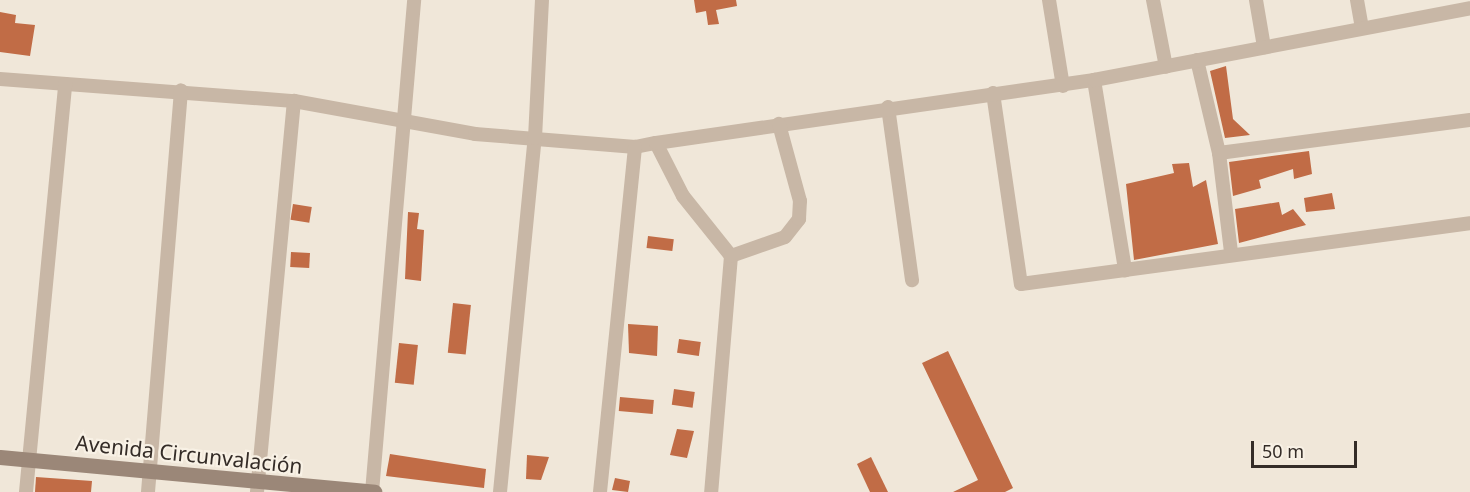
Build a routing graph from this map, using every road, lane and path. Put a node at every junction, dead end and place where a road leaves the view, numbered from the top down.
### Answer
1 (414, 0) edge
2 (542, 0) edge
3 (1049, 0) edge
4 (1153, 0) edge
5 (1256, 0) edge
6 (1357, 0) edge
7 (1470, 8) edge
8 (1362, 28) junction
9 (1264, 47) junction
10 (1197, 60) junction
11 (1166, 67) junction
12 (0, 79) edge
13 (1094, 80) junction
14 (64, 84) junction
15 (1063, 86) junction
16 (181, 90) junction
17 (993, 93) junction
18 (294, 102) junction
19 (888, 107) junction
20 (1470, 120) edge
21 (405, 121) junction
22 (779, 124) junction
23 (535, 138) junction
24 (656, 143) junction
25 (635, 147) junction
26 (1219, 153) junction
27 (1470, 223) edge
28 (1231, 252) junction
29 (731, 256) junction
30 (1125, 270) junction
31 (912, 280) dead end
32 (0, 457) edge
33 (29, 459) junction
34 (150, 472) junction
35 (258, 488) edge
36 (26, 492) edge
37 (148, 492) edge
38 (373, 492) edge
39 (500, 492) edge
40 (600, 492) edge
41 (711, 492) edge

1 - 21 street
2 - 23 street
3 - 15 street
4 - 11 street
5 - 9 street
6 - 8 street
7 - 8 street
8 - 9 street
9 - 10 street
10 - 11 street
10 - 26 street
11 - 13 street
12 - 14 street
13 - 15 street
13 - 30 street
14 - 16 street
14 - 33 street
15 - 17 street
16 - 18 street
16 - 34 street
17 - 19 street
17 - 30 street
18 - 21 street
18 - 35 street
19 - 22 street
19 - 31 street
20 - 26 street
21 - 23 street
21 - 38 street
22 - 24 street
22 - 29 street
23 - 25 street
23 - 39 street
24 - 25 street
24 - 29 street
25 - 40 street
26 - 28 street
27 - 28 street
28 - 30 street
29 - 41 street
32 - 33 street, Avenida Circunvalación
33 - 34 street, Avenida Circunvalación
33 - 36 street
34 - 35 street, Avenida Circunvalación
34 - 37 street
35 - 38 street, Avenida Circunvalación

